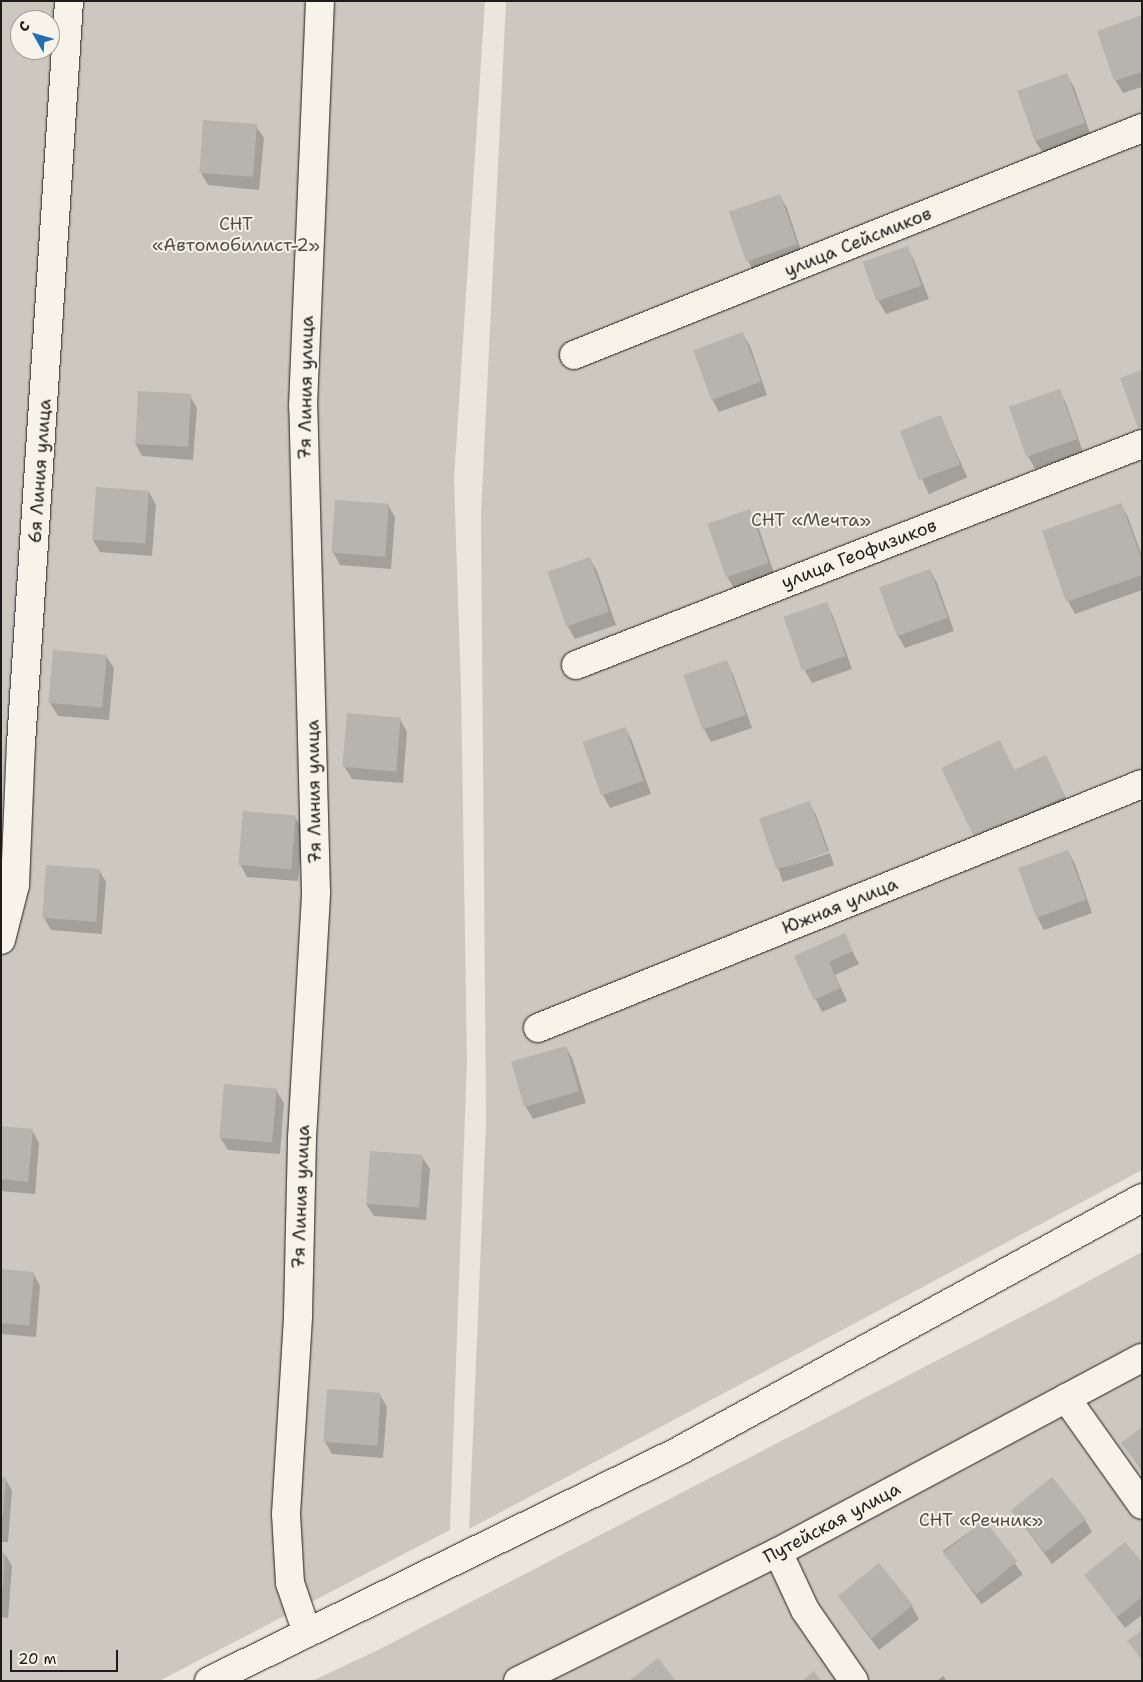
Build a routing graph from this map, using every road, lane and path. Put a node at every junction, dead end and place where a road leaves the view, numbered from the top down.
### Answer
1 (69, 1) edge
2 (320, 1) edge
3 (1142, 128) edge
4 (574, 356) dead end
5 (1142, 444) edge
6 (576, 665) dead end
7 (11, 743) edge
8 (1142, 784) edge
9 (1, 940) edge
10 (538, 1028) dead end
11 (1142, 1198) edge
12 (1142, 1358) edge
13 (1066, 1398) junction
14 (1142, 1505) edge
15 (778, 1552) junction
16 (308, 1633) junction
17 (209, 1681) edge
18 (518, 1681) edge
19 (854, 1681) edge

1 - 7 street, 6я Линия улица
2 - 16 street, 7я Линия улица
3 - 4 street, улица Сейсмиков
5 - 6 street, улица Геофизиков
7 - 9 street, 6я Линия улица
8 - 10 street, Южная улица
11 - 16 street
12 - 13 street, Путейская улица
13 - 14 street
13 - 15 street, Путейская улица
15 - 18 street, Путейская улица
15 - 19 street
16 - 17 street

